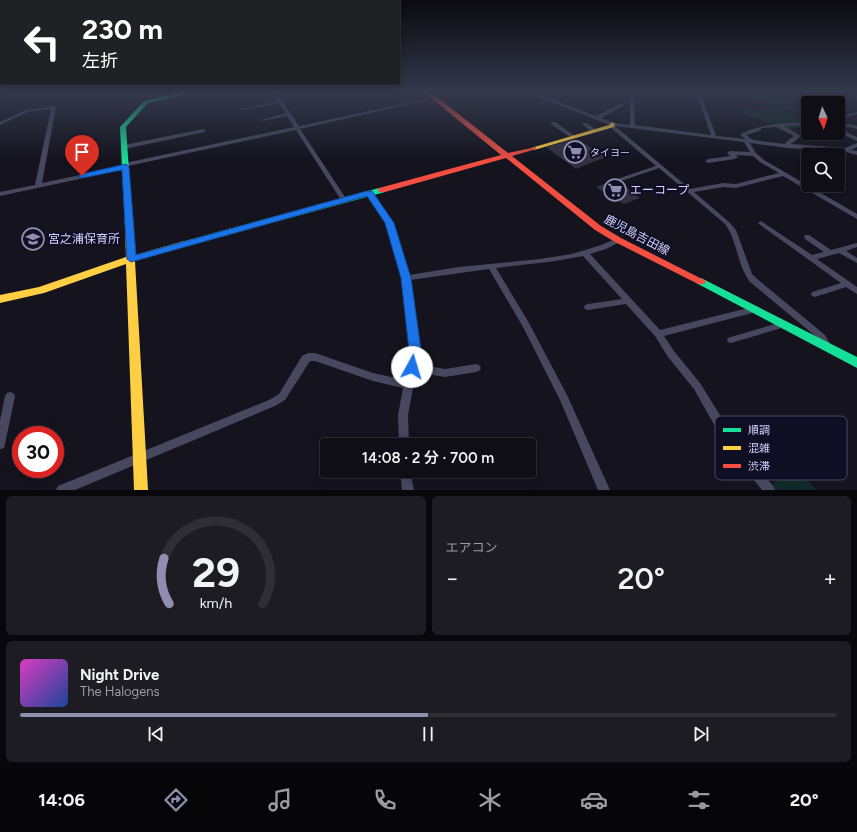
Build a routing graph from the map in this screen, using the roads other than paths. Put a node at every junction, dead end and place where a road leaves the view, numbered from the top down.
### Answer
1 (17, 116) edge
2 (52, 116) edge
3 (133, 116) edge
4 (280, 116) edge
5 (289, 116) edge
6 (348, 116) edge
7 (457, 116) edge
8 (590, 116) edge
9 (600, 116) edge
10 (633, 116) edge
11 (706, 116) edge
12 (596, 118) junction
13 (263, 120) dead end
14 (553, 123) dead end
15 (0, 124) edge
16 (585, 124) dead end
17 (801, 124) edge
18 (612, 125) junction
19 (778, 125) junction
20 (845, 125) edge
21 (633, 127) junction
22 (297, 128) junction
23 (857, 128) edge
24 (594, 130) junction
25 (203, 131) dead end
26 (845, 133) edge
27 (572, 136) junction
28 (714, 137) junction
29 (857, 138) edge
30 (749, 142) junction
31 (857, 145) edge
32 (788, 146) junction
33 (124, 147) junction
34 (846, 150) junction
35 (857, 153) edge
36 (505, 154) junction
37 (754, 154) junction
38 (708, 161) dead end
39 (125, 166) junction
40 (660, 166) junction
41 (784, 174) junction
42 (622, 179) dead end
43 (38, 186) junction
44 (688, 191) junction
45 (369, 193) junction
46 (0, 194) edge
47 (344, 200) junction
48 (857, 216) edge
49 (760, 223) dead end
50 (807, 237) dead end
51 (618, 240) junction
52 (857, 245) edge
53 (840, 250) junction
54 (584, 252) junction
55 (830, 253) junction
56 (811, 258) junction
57 (131, 259) junction
58 (857, 261) edge
59 (491, 266) junction
60 (406, 278) junction
61 (847, 284) junction
62 (857, 291) edge
63 (815, 294) dead end
64 (0, 299) edge
65 (628, 300) junction
66 (588, 307) dead end
67 (756, 309) junction
68 (785, 324) junction
69 (658, 334) junction
70 (731, 340) dead end
71 (828, 347) junction
72 (857, 364) edge
73 (412, 367) junction
74 (476, 368) dead end
75 (408, 385) junction
76 (10, 396) dead end
77 (715, 416) edge
78 (404, 438) edge
79 (0, 444) edge
80 (139, 458) junction
81 (406, 478) edge
82 (761, 480) edge
83 (62, 490) edge
84 (141, 490) edge
85 (408, 490) edge
86 (604, 490) edge
87 (769, 490) edge

1 - 15 street
2 - 43 street
3 - 33 street
4 - 13 street
5 - 22 street
6 - 22 street
7 - 36 street, 鹿児島吉田線
8 - 12 street
9 - 12 street
10 - 21 street
11 - 28 street
12 - 18 street
14 - 27 street
16 - 24 street
17 - 19 street
18 - 21 street
18 - 24 street
18 - 40 street
19 - 30 street
19 - 32 street
20 - 23 street
21 - 28 street
22 - 39 street
22 - 47 street
24 - 27 street
25 - 33 street
26 - 29 street
27 - 36 street
28 - 30 street
30 - 32 street
30 - 37 street
31 - 34 street
32 - 34 street
33 - 39 street
34 - 35 street
36 - 45 street
36 - 51 street, 鹿児島吉田線
37 - 38 street
37 - 41 street
39 - 43 street
39 - 57 street
40 - 42 street
40 - 44 street
41 - 44 street
41 - 48 street
43 - 46 street
44 - 71 street
45 - 47 street
45 - 60 street
47 - 57 street
49 - 56 street
50 - 55 street
51 - 54 street
51 - 67 street, 鹿児島吉田線
52 - 53 street
53 - 55 street
53 - 58 street
54 - 59 street
54 - 65 street
55 - 56 street
56 - 61 street
57 - 64 street
57 - 80 street
59 - 60 street
59 - 86 street
60 - 73 street
61 - 62 street
61 - 63 street
65 - 66 street
65 - 69 street
67 - 68 street, 鹿児島吉田線
67 - 69 street
68 - 70 street
68 - 71 street, 鹿児島吉田線
69 - 77 street
71 - 72 street, 鹿児島吉田線
73 - 74 street
73 - 75 street
75 - 78 street
75 - 80 street
76 - 79 street
80 - 83 street
80 - 84 street
81 - 85 street
82 - 87 street

